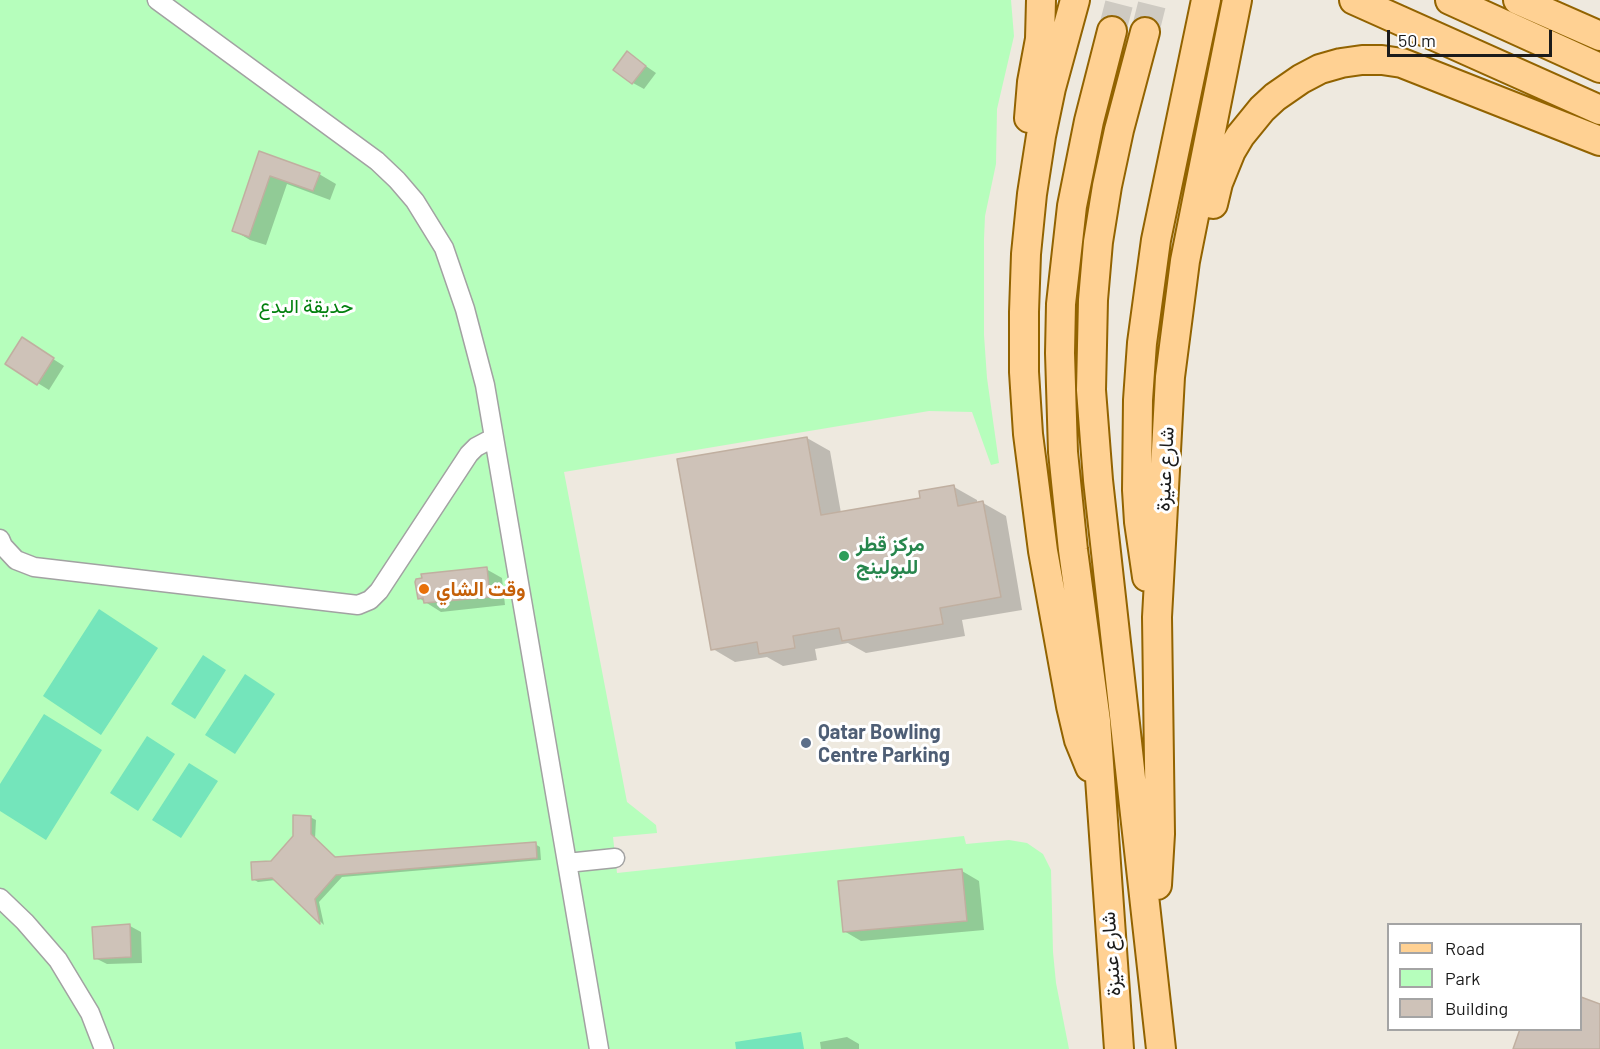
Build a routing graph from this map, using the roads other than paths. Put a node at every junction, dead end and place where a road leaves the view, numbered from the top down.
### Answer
1 (157, 0) edge
2 (1041, 0) edge
3 (1075, 0) edge
4 (1206, 0) edge
5 (1237, 0) edge
6 (1450, 0) edge
7 (1518, 0) edge
8 (1361, 2) edge
9 (1112, 31) tunnel mouth
10 (1145, 32) tunnel mouth
11 (1600, 36) edge
12 (1600, 68) edge
13 (1600, 110) edge
14 (1600, 141) edge
15 (1032, 194) junction
16 (1176, 320) junction
17 (493, 438) junction
18 (0, 539) edge
19 (1157, 617) junction
20 (1101, 787) junction
21 (615, 858) dead end
22 (567, 862) junction
23 (0, 898) edge
24 (1150, 944) junction
25 (104, 1049) edge
26 (599, 1049) edge
27 (1119, 1049) edge
28 (1161, 1049) edge

1 - 17 street
2 - 15 main road
3 - 15 main road, شارع عنيزة
4 - 19 main road
5 - 16 main road, شارع عنيزة
6 - 12 main road
7 - 11 main road
8 - 13 main road
9 - 20 main road, شارع عنيزة
10 - 24 main road, شارع عنيزة
14 - 16 main road
15 - 20 main road, شارع عنيزة
16 - 19 main road, شارع عنيزة
17 - 18 street
17 - 22 street
19 - 24 main road, شارع عنيزة
20 - 27 main road, شارع عنيزة
21 - 22 street
22 - 26 street
23 - 25 street
24 - 28 main road, شارع عنيزة

